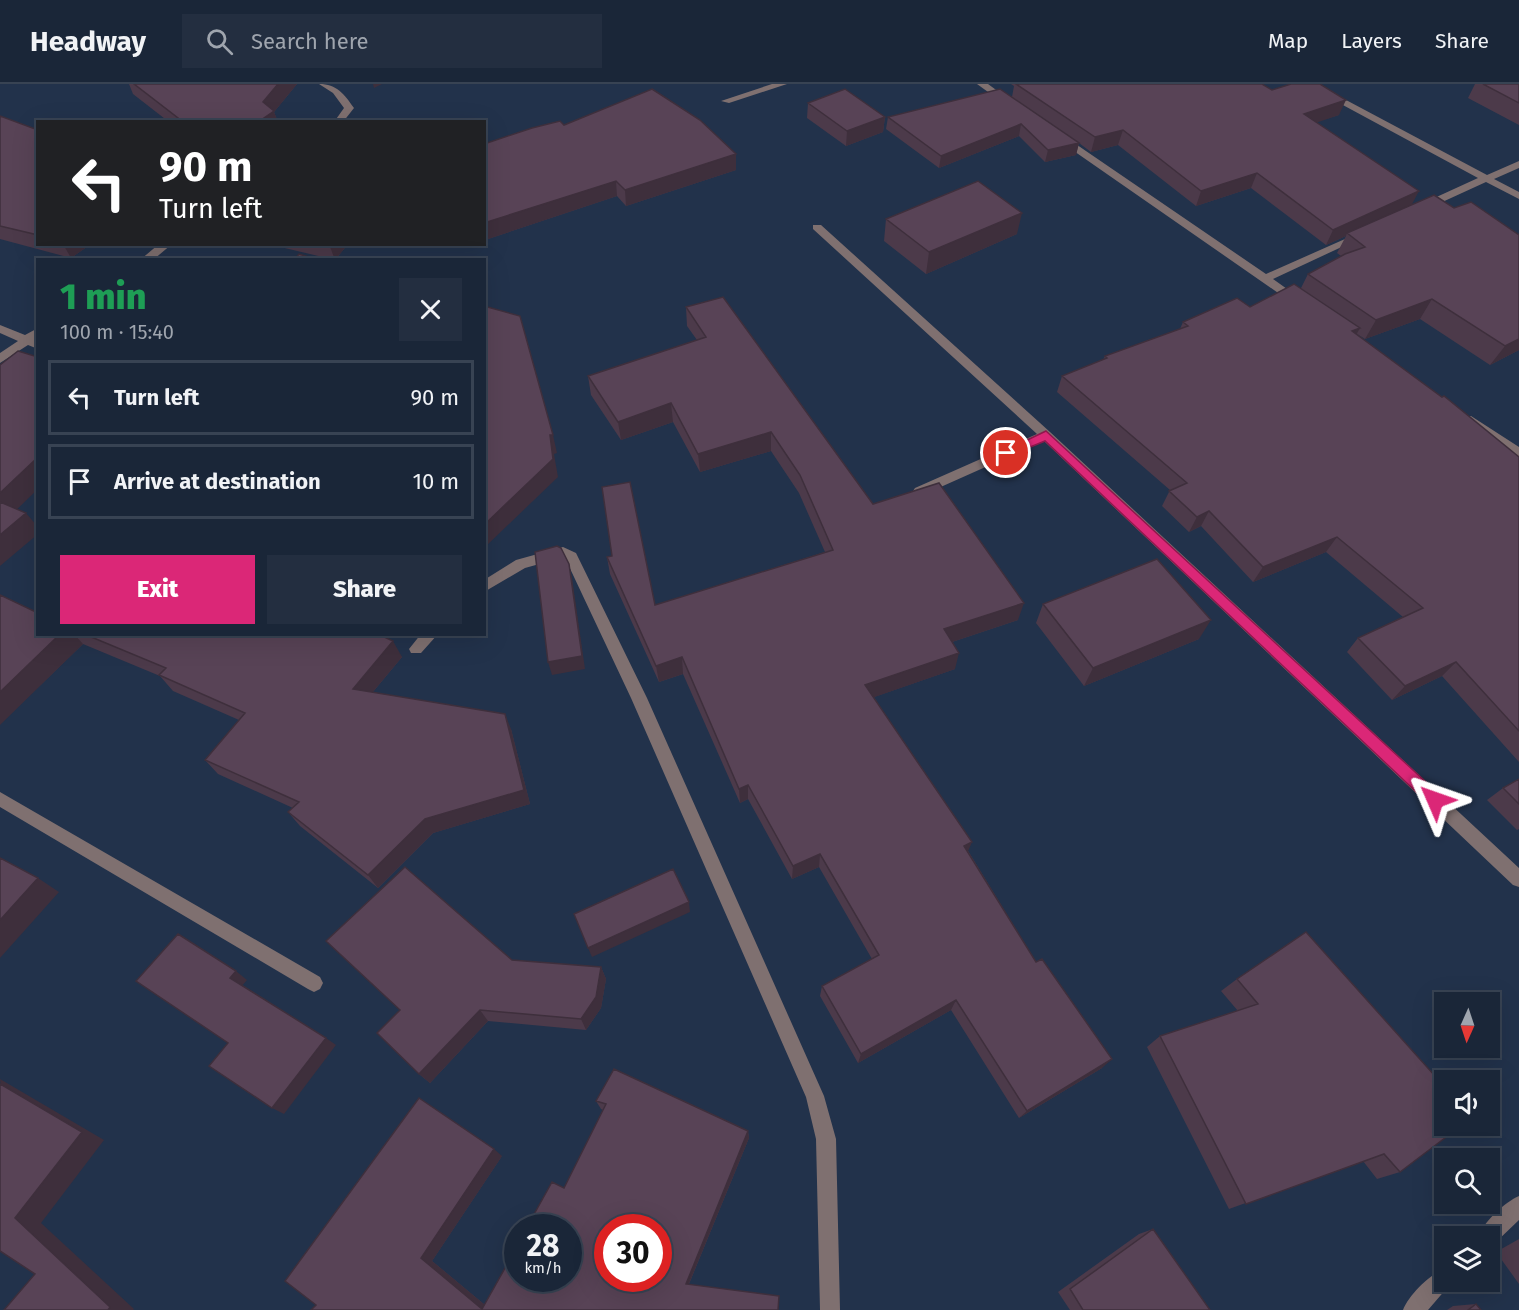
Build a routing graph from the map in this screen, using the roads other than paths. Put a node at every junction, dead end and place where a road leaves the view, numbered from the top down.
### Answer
1 (324, 84) edge
2 (782, 84) edge
3 (982, 84) edge
4 (1309, 84) edge
5 (726, 101) dead end
6 (1021, 111) edge
7 (340, 120) edge
8 (1050, 131) edge
9 (1519, 164) edge
10 (1487, 179) junction
11 (1519, 196) edge
12 (1414, 212) edge
13 (817, 227) dead end
14 (1371, 231) edge
15 (164, 246) edge
16 (148, 258) edge
17 (1266, 278) junction
18 (1305, 305) edge
19 (0, 329) edge
20 (36, 333) edge
21 (25, 340) junction
22 (36, 344) edge
23 (0, 359) edge
24 (1461, 413) edge
25 (1046, 435) junction
26 (1519, 453) edge
27 (904, 498) edge
28 (486, 585) edge
29 (428, 636) edge
30 (416, 649) dead end
31 (0, 799) edge
32 (1519, 879) edge
33 (314, 983) dead end
34 (1519, 1206) edge
35 (1498, 1226) edge
36 (1434, 1289) edge
37 (830, 1310) edge
38 (1413, 1310) edge

1 - 7 street
2 - 5 street
3 - 6 street
4 - 10 street
8 - 17 street
9 - 10 street
10 - 11 street
10 - 12 street
13 - 25 street
14 - 17 street
15 - 16 street
17 - 18 street
19 - 21 street
20 - 21 street
21 - 22 street
21 - 23 street
24 - 26 street
25 - 27 street
25 - 32 street
28 - 37 street
29 - 30 street
31 - 33 street
34 - 35 street
36 - 38 street

